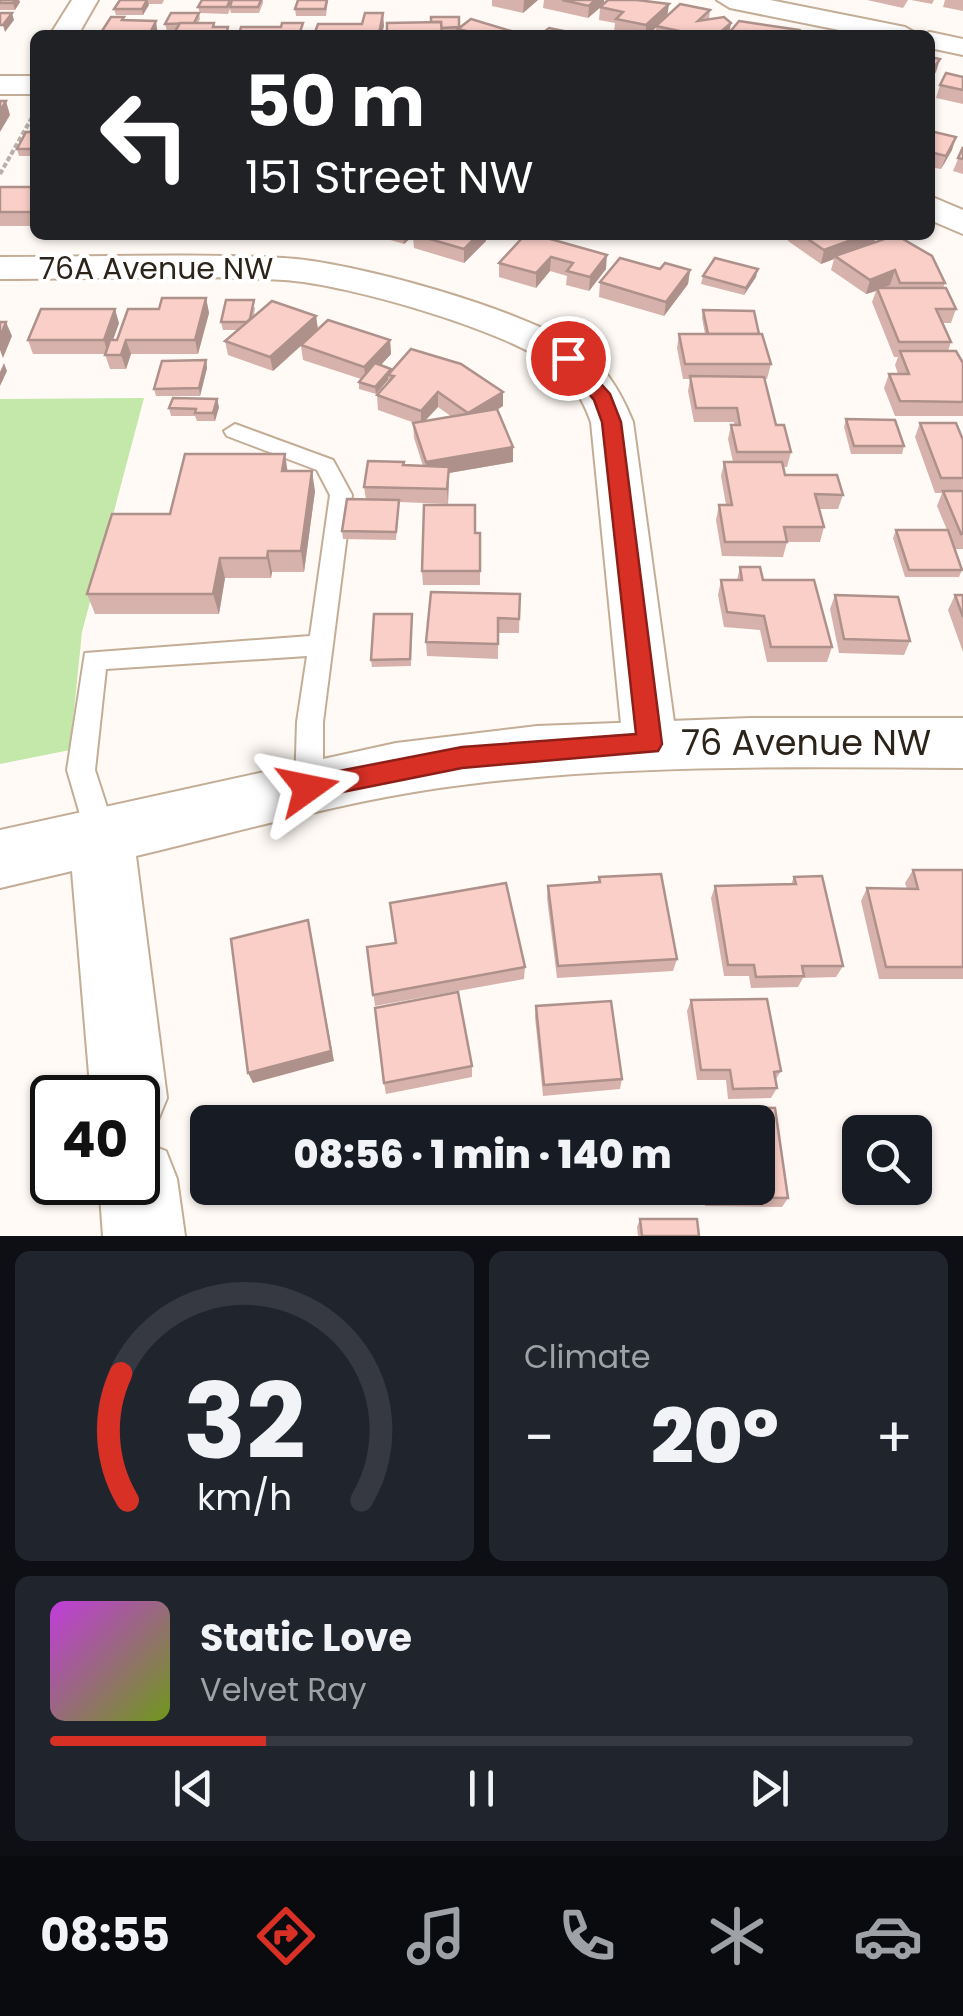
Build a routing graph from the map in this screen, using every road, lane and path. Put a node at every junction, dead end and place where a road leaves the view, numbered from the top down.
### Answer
1 (84, 0) edge
2 (730, 0) edge
3 (67, 30) edge
4 (880, 30) edge
5 (935, 41) edge
6 (963, 47) edge
7 (0, 85) edge
8 (30, 85) edge
9 (30, 122) edge
10 (0, 174) edge
11 (935, 209) edge
12 (963, 224) edge
13 (0, 268) edge
14 (235, 431) dead end
15 (322, 645) junction
16 (963, 743) edge
17 (650, 744) junction
18 (308, 788) junction
19 (101, 835) junction
20 (0, 859) edge
21 (127, 1075) edge
22 (141, 1205) edge
23 (144, 1236) edge

1 - 3 street
2 - 4 street
5 - 6 street
7 - 8 street
9 - 10 path
11 - 12 street
13 - 17 street, 76A Avenue NW
14 - 15 lane
15 - 18 lane
15 - 19 lane
16 - 17 street, 76 Avenue NW
17 - 18 street, 76 Avenue NW
18 - 19 street, 76 Avenue NW
19 - 20 street, 76 Avenue NW
19 - 21 street
22 - 23 street

